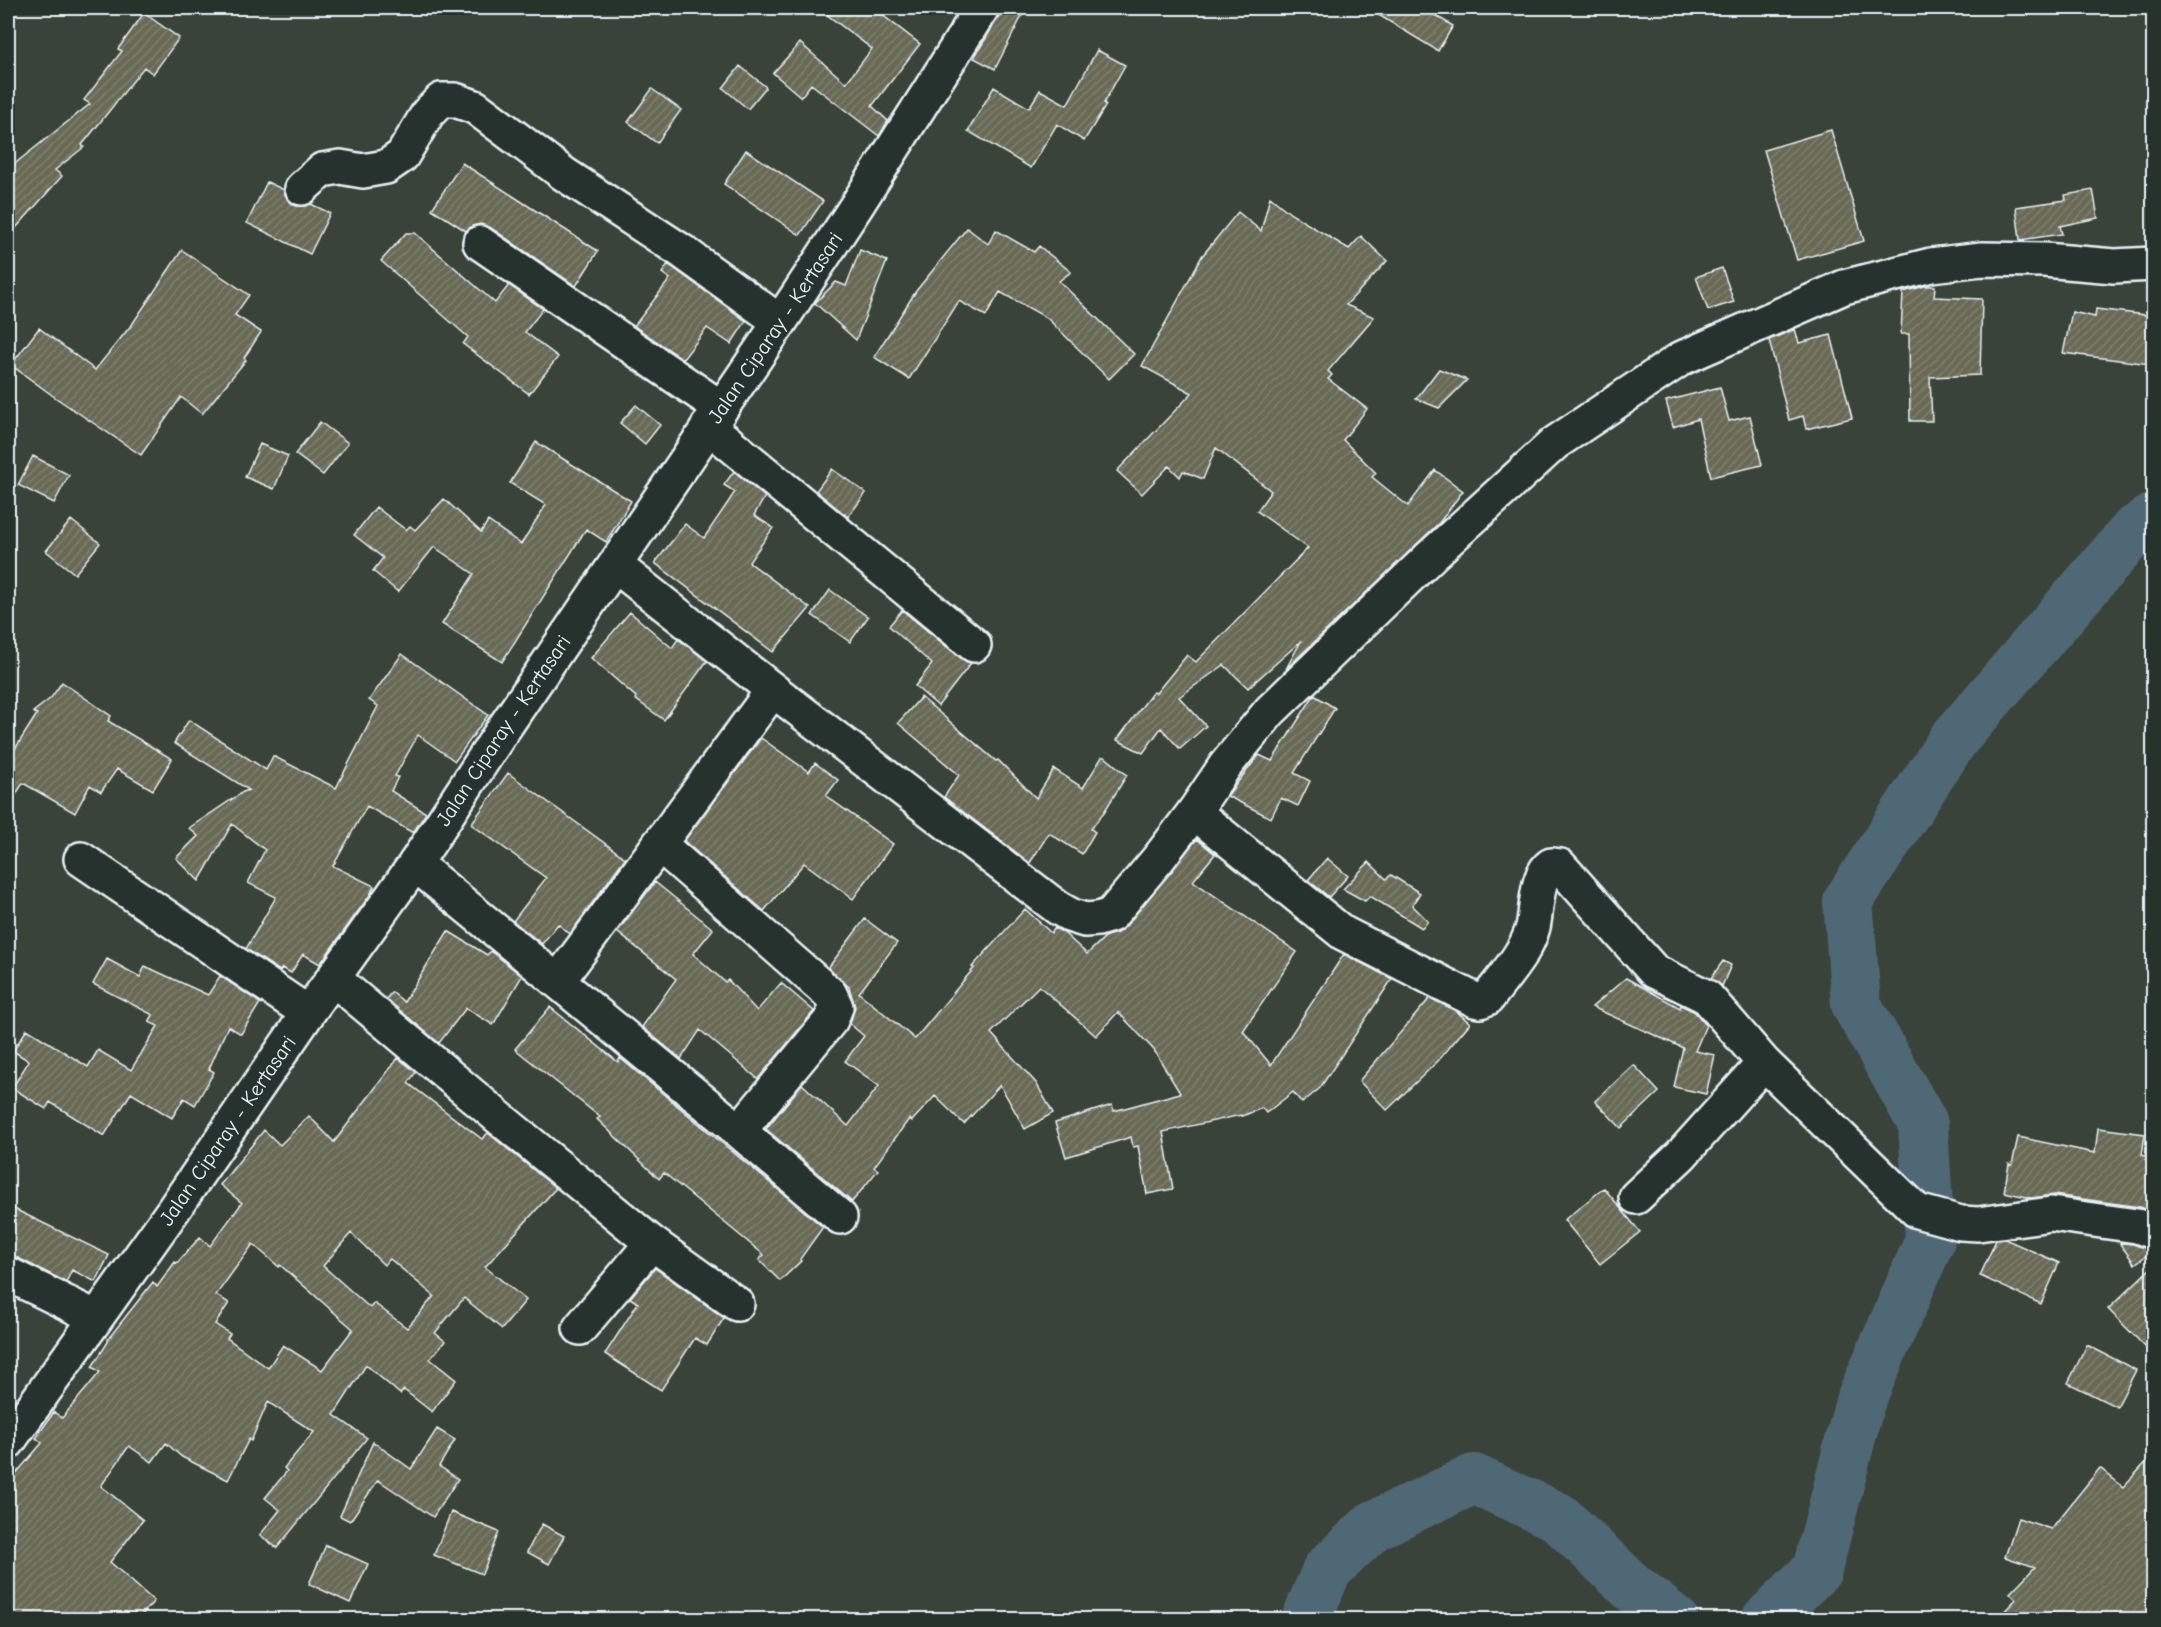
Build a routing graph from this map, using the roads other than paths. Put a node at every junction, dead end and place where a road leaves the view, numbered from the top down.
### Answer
1 (982, 8) edge
2 (302, 188) dead end
3 (480, 243) dead end
4 (2154, 264) edge
5 (780, 322) junction
6 (715, 417) junction
7 (616, 566) junction
8 (974, 645) dead end
9 (773, 690) junction
10 (1194, 812) junction
11 (659, 844) junction
12 (81, 859) dead end
13 (415, 864) junction
14 (334, 979) junction
15 (558, 981) junction
16 (308, 1013) junction
17 (1764, 1063) junction
18 (739, 1131) junction
19 (1636, 1197) dead end
20 (840, 1217) dead end
21 (2154, 1232) edge
22 (652, 1243) junction
23 (8, 1274) edge
24 (737, 1304) dead end
25 (95, 1317) junction
26 (580, 1328) dead end
27 (8, 1442) edge

1 - 5 street, Jalan Ciparay - Kertasari
2 - 5 street
3 - 6 street
4 - 10 street
5 - 6 street, Jalan Ciparay - Kertasari
6 - 7 street, Jalan Ciparay - Kertasari
6 - 8 street
7 - 9 street
7 - 13 street, Jalan Ciparay - Kertasari
9 - 10 street
9 - 11 street
10 - 17 street
11 - 15 street
11 - 18 street
12 - 16 street
13 - 14 street, Jalan Ciparay - Kertasari
13 - 15 street
14 - 16 street, Jalan Ciparay - Kertasari
14 - 22 street
15 - 18 street
16 - 25 street, Jalan Ciparay - Kertasari
17 - 19 street
17 - 21 street
18 - 20 street
22 - 24 street
22 - 26 street
23 - 25 street
25 - 27 street, Jalan Ciparay - Kertasari

